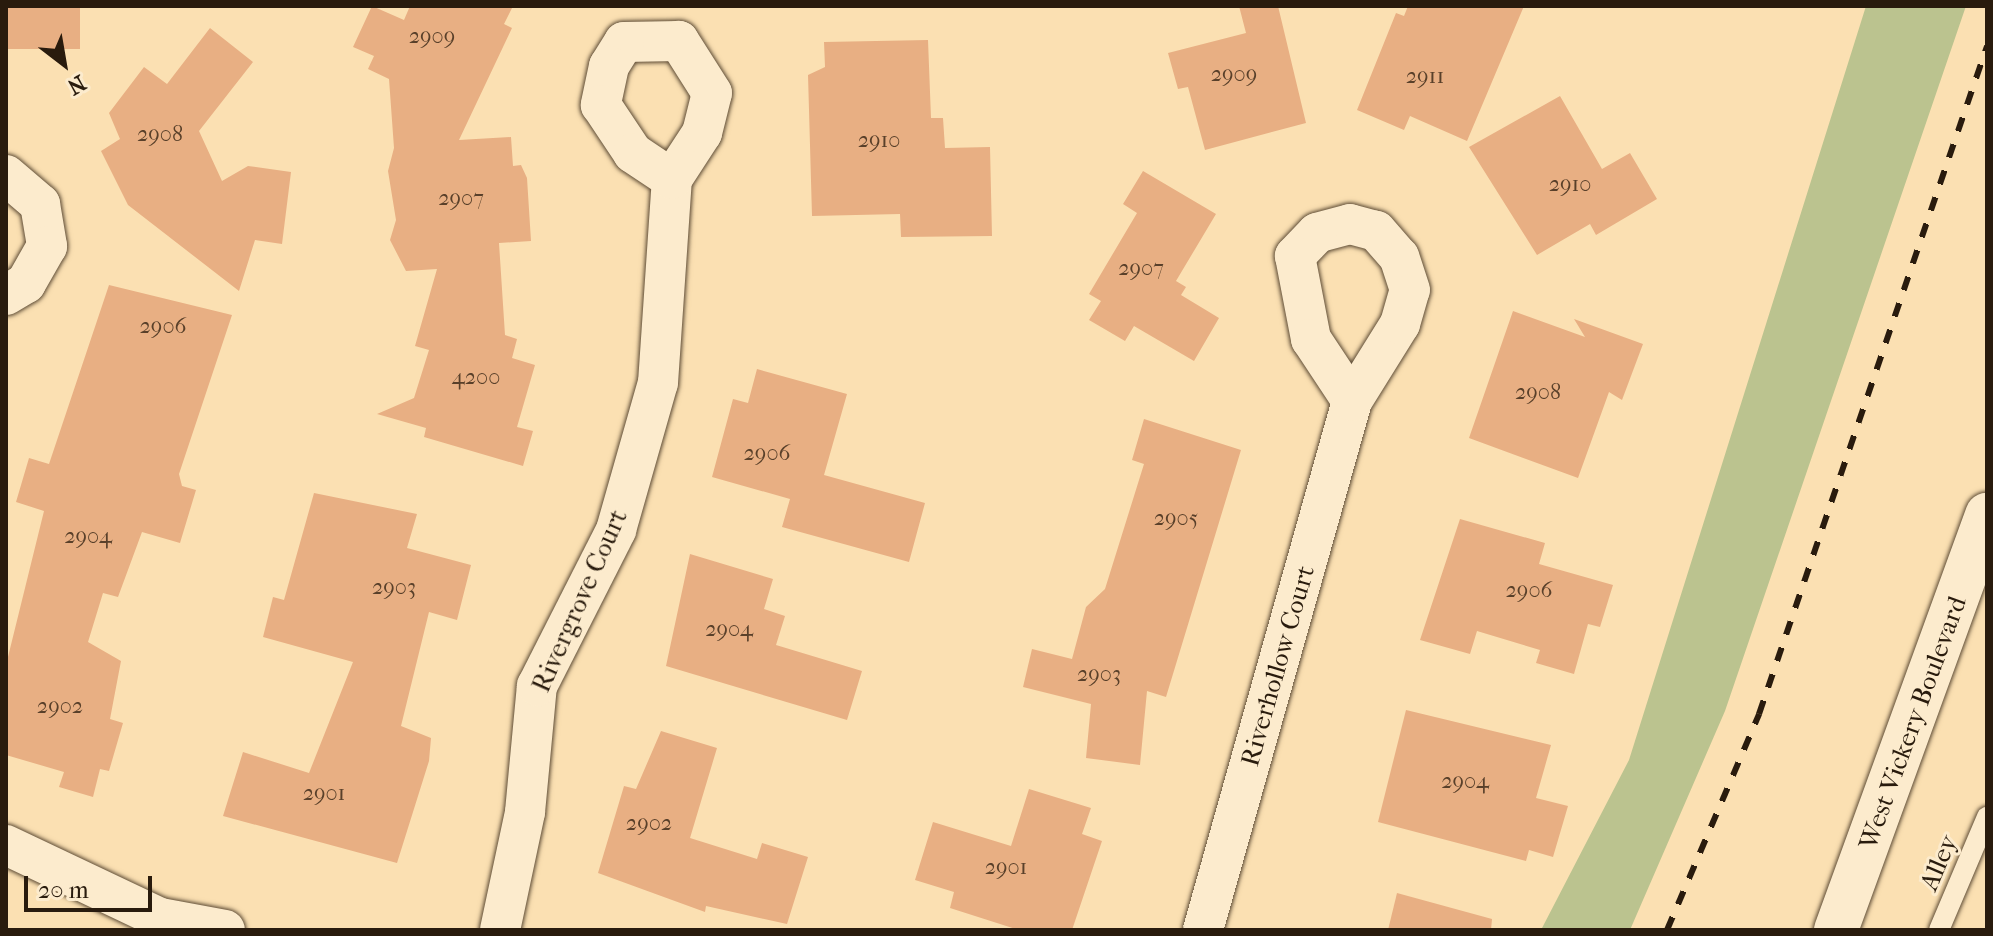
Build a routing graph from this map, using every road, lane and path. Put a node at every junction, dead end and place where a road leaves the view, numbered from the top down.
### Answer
1 (6, 175) edge
2 (672, 179) dead end
3 (6, 295) edge
4 (1352, 401) dead end
5 (1987, 515) edge
6 (1987, 817) edge
7 (6, 845) edge
8 (225, 930) edge
9 (500, 930) edge
10 (1203, 930) edge
11 (1836, 930) edge
12 (1939, 930) edge

1 - 3 street
2 - 9 street, Rivergrove Court
4 - 10 street, Riverhollow Court
5 - 11 main road, West Vickery Boulevard
6 - 12 lane, Alley
7 - 8 street

